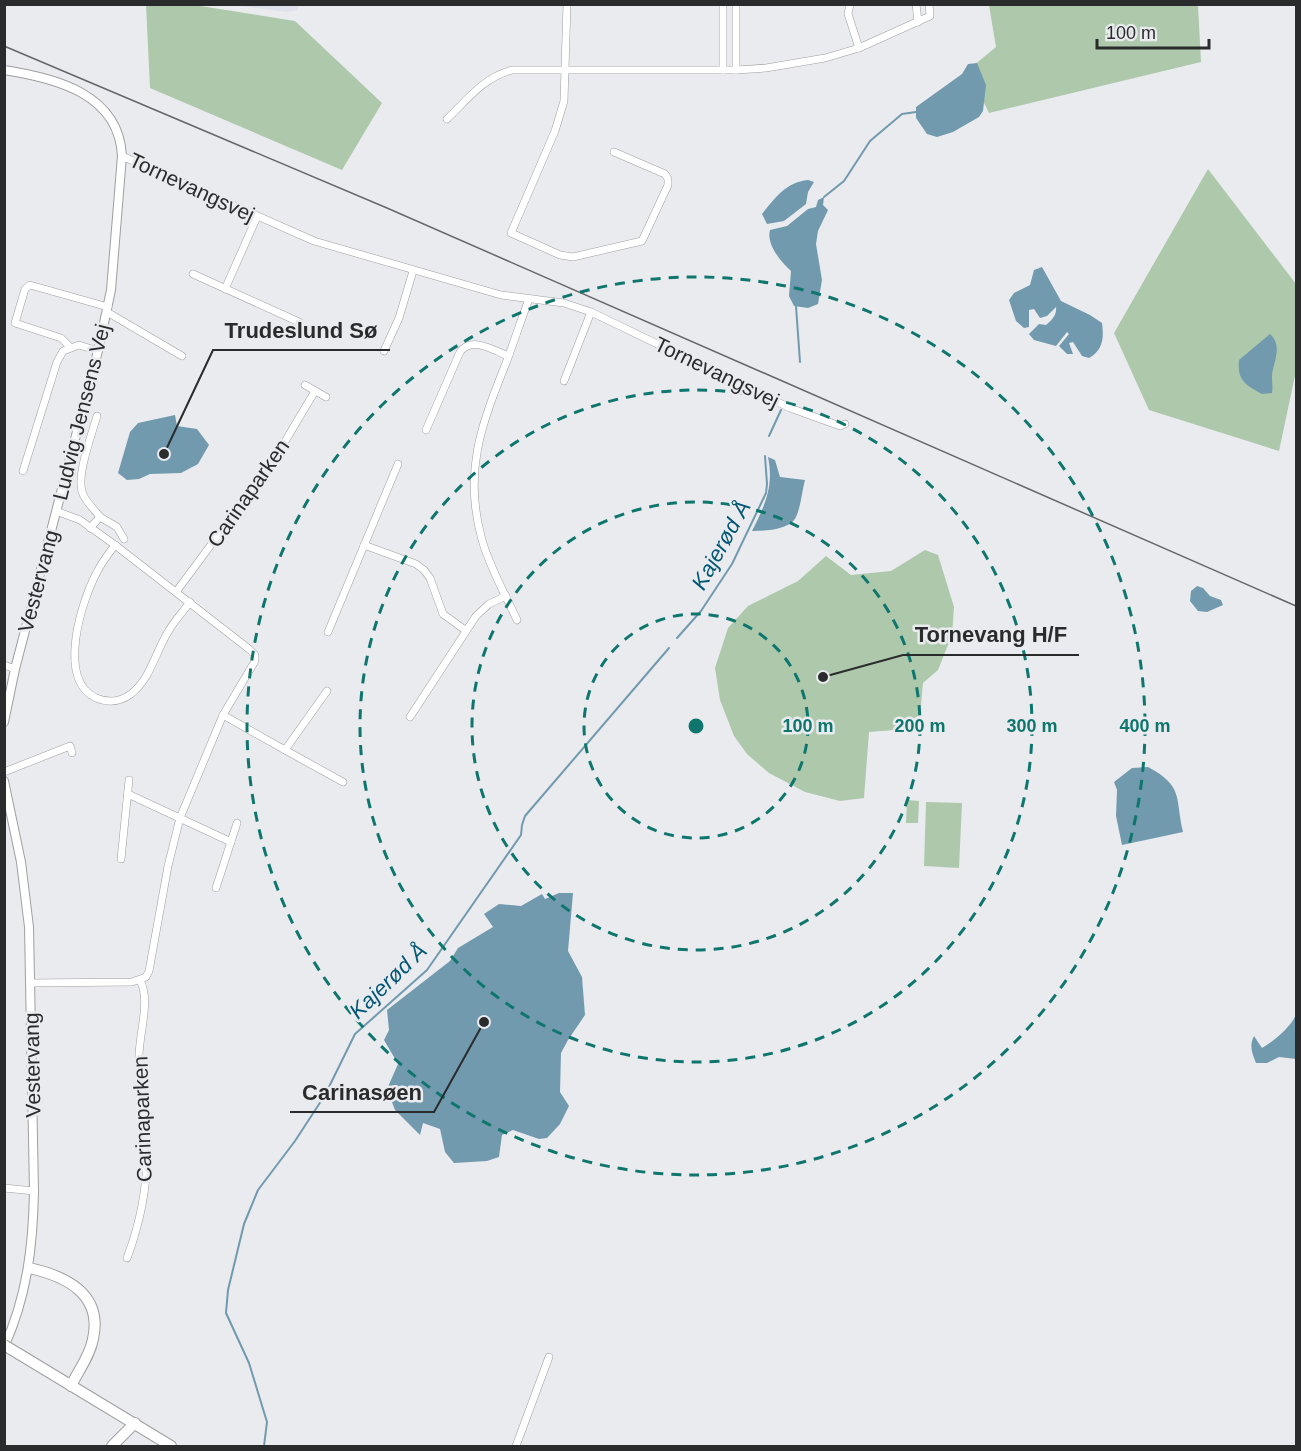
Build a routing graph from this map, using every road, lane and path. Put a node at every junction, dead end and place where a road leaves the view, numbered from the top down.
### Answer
1 (567, 4) edge
2 (723, 4) edge
3 (736, 4) edge
4 (850, 4) edge
5 (916, 4) edge
6 (929, 4) edge
7 (918, 22) junction
8 (859, 48) junction
9 (566, 69) junction
10 (4, 70) edge
11 (723, 70) junction
12 (736, 70) junction
13 (447, 119) dead end
14 (615, 152) dead end
15 (122, 156) junction
16 (257, 217) junction
17 (413, 271) junction
18 (193, 274) dead end
19 (225, 289) junction
20 (529, 298) junction
21 (107, 309) junction
22 (591, 312) junction
23 (299, 322) dead end
24 (70, 347) junction
25 (98, 351) junction
26 (384, 351) dead end
27 (182, 356) dead end
28 (508, 356) junction
29 (564, 381) dead end
30 (305, 386) dead end
31 (315, 391) junction
32 (326, 397) dead end
33 (97, 416) dead end
34 (845, 424) dead end
35 (426, 430) dead end
36 (398, 464) dead end
37 (23, 471) dead end
38 (56, 511) junction
39 (100, 517) junction
40 (90, 528) junction
41 (124, 539) dead end
42 (115, 544) junction
43 (364, 545) junction
44 (176, 592) junction
45 (506, 596) junction
46 (190, 602) junction
47 (517, 620) dead end
48 (465, 630) junction
49 (328, 632) dead end
50 (4, 665) edge
51 (15, 669) junction
52 (327, 691) dead end
53 (223, 715) junction
54 (410, 717) dead end
55 (4, 722) edge
56 (285, 750) junction
57 (72, 753) dead end
58 (4, 772) edge
59 (129, 780) dead end
60 (4, 782) edge
61 (343, 782) dead end
62 (128, 794) junction
63 (180, 818) junction
64 (237, 823) dead end
65 (231, 842) junction
66 (121, 860) dead end
67 (216, 888) dead end
68 (140, 980) junction
69 (30, 983) junction
70 (4, 1188) edge
71 (34, 1191) junction
72 (127, 1258) dead end
73 (29, 1268) junction
74 (4, 1346) edge
75 (549, 1357) dead end
76 (71, 1386) junction
77 (135, 1423) junction
78 (112, 1446) edge
79 (171, 1446) edge
80 (516, 1446) edge

1 - 9 street
2 - 11 street
3 - 12 street
4 - 8 street
5 - 7 street
6 - 7 street
7 - 8 street
8 - 12 street
9 - 11 street
9 - 13 street
9 - 14 street
10 - 15 street, Tornevangsvej
11 - 12 street
15 - 16 street, Tornevangsvej
15 - 21 street, Ludvig Jensens Vej
16 - 17 street, Tornevangsvej
16 - 19 street
17 - 20 street, Tornevangsvej
17 - 26 street
18 - 19 street
19 - 23 street
20 - 22 street, Tornevangsvej
20 - 28 street
21 - 24 street, Ludvig Jensens Vej
21 - 25 street, Ludvig Jensens Vej
21 - 27 street, Ludvig Jensens Vej
22 - 29 street
22 - 34 street, Tornevangsvej
24 - 25 street
24 - 37 street
25 - 38 street, Ludvig Jensens Vej
28 - 35 street
28 - 45 street
30 - 31 street
31 - 32 street
31 - 44 street, Carinaparken
33 - 39 street
36 - 43 street
38 - 40 street
38 - 51 street, Vestervang
39 - 40 street
39 - 41 street
40 - 42 street
42 - 44 street
42 - 46 street
43 - 48 street
43 - 49 street
44 - 46 street
45 - 47 street
45 - 48 street
46 - 53 street
48 - 54 street
50 - 51 street
51 - 55 street, Vestervang
52 - 56 street
53 - 56 street
53 - 63 street
56 - 61 street
57 - 58 street
59 - 62 street
60 - 69 street, Vestervang
62 - 63 street
62 - 66 street
63 - 65 street
63 - 68 street
64 - 65 street
65 - 67 street
68 - 69 street
68 - 72 street, Carinaparken
69 - 71 street, Vestervang
70 - 71 street
71 - 73 street, Vestervang
73 - 74 street, Vestervang
73 - 76 main road
74 - 76 main road, bridge
75 - 80 street
76 - 77 main road
77 - 78 main road
77 - 79 main road

